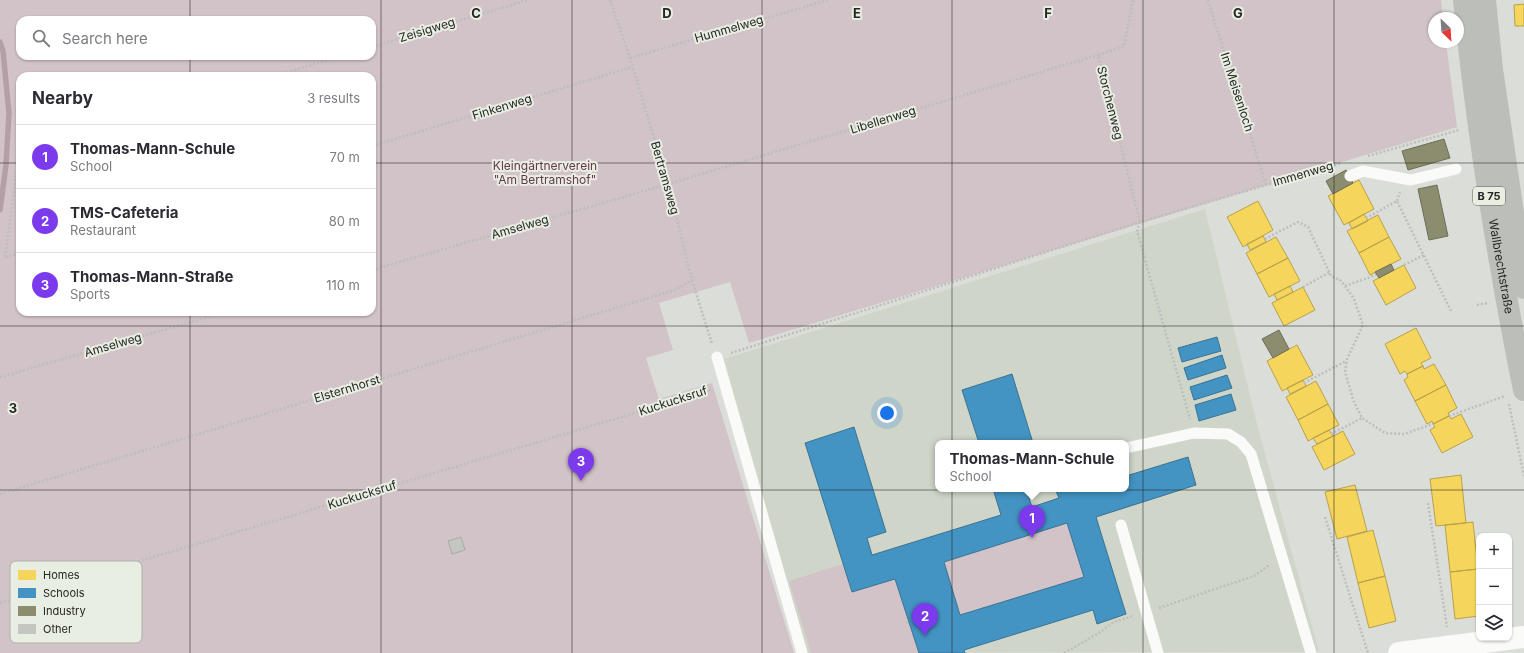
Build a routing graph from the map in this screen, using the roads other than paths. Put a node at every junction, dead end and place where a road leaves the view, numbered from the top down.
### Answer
1 (1464, 0) edge
2 (1485, 0) edge
3 (1456, 169) dead end
4 (1350, 176) dead end
5 (1524, 284) edge
6 (717, 357) road end
7 (1515, 393) edge
8 (1129, 447) edge
9 (1121, 525) dead end
10 (1524, 637) edge
11 (802, 653) edge
12 (1158, 653) edge
13 (1311, 653) edge
14 (1399, 653) edge

1 - 7 main road, Wallbrechtstraße / B 75
2 - 5 main road, Wallbrechtstraße / B 75
3 - 4 lane
6 - 11 lane
8 - 13 lane
9 - 12 lane
10 - 14 street

